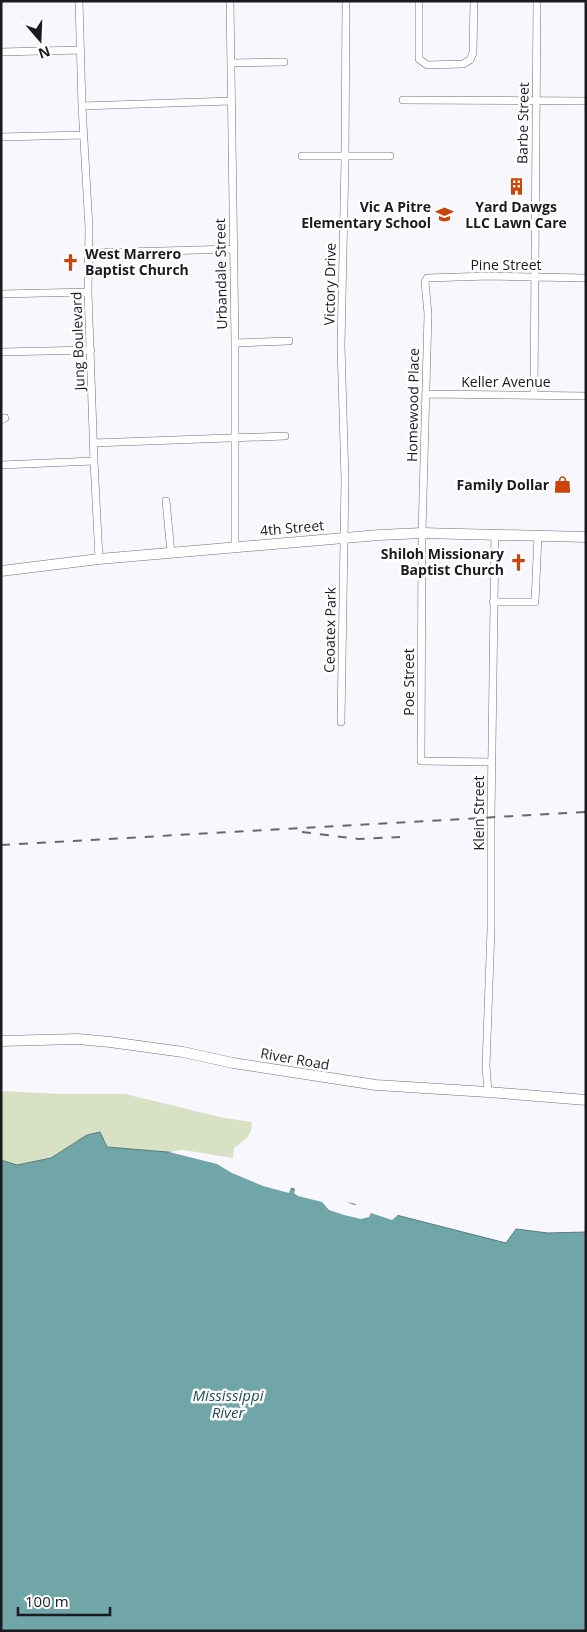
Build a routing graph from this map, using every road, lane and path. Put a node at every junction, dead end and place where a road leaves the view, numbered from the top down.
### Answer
1 (79, 1) edge
2 (230, 1) edge
3 (346, 1) edge
4 (419, 1) edge
5 (474, 1) edge
6 (537, 1) edge
7 (81, 50) junction
8 (1, 52) edge
9 (284, 62) dead end
10 (231, 63) junction
11 (403, 100) dead end
12 (536, 100) junction
13 (231, 101) junction
14 (586, 101) edge
15 (82, 106) junction
16 (84, 135) junction
17 (1, 138) edge
18 (302, 156) dead end
19 (345, 156) junction
20 (390, 156) dead end
21 (234, 249) junction
22 (89, 253) junction
23 (534, 277) junction
24 (427, 278) joint
25 (586, 278) edge
26 (88, 292) junction
27 (1, 294) edge
28 (289, 341) dead end
29 (235, 342) junction
30 (91, 350) junction
31 (1, 352) edge
32 (426, 394) junction
33 (534, 394) junction
34 (586, 396) edge
35 (235, 436) junction
36 (285, 436) dead end
37 (93, 443) junction
38 (94, 461) junction
39 (1, 465) edge
40 (166, 502) dead end
41 (422, 533) junction
42 (495, 534) junction
43 (538, 535) junction
44 (586, 537) edge
45 (344, 538) junction
46 (235, 547) junction
47 (171, 553) junction
48 (99, 559) junction
49 (1, 571) edge
50 (493, 602) junction
51 (341, 722) dead end
52 (492, 762) junction
53 (1, 1041) edge
54 (488, 1092) junction
55 (586, 1100) edge

1 - 7 street, Jung Boulevard
2 - 10 street, Urbandale Street
3 - 19 street, Victory Drive
4 - 5 street
6 - 12 street, Barbe Street
7 - 8 street
7 - 15 street, Jung Boulevard
9 - 10 street
10 - 13 street, Urbandale Street
11 - 12 street
12 - 14 street
12 - 23 street, Barbe Street
13 - 15 street
13 - 21 street, Urbandale Street
15 - 16 street, Jung Boulevard
16 - 17 street
16 - 22 street, Jung Boulevard
18 - 19 street
19 - 20 street
19 - 45 street, Victory Drive
21 - 22 street
21 - 29 street, Urbandale Street
22 - 26 street, Jung Boulevard
23 - 24 street, Pine Street
23 - 25 street, Pine Street
23 - 33 street, Barbe Street
24 - 32 street, Homewood Place
26 - 27 street
26 - 30 street, Jung Boulevard
28 - 29 street
29 - 35 street, Urbandale Street
30 - 31 street
30 - 37 street, Jung Boulevard
32 - 33 street, Keller Avenue
32 - 41 street, Homewood Place
33 - 34 street, Keller Avenue
35 - 36 street
35 - 37 street
35 - 46 street, Urbandale Street
37 - 38 street, Jung Boulevard
38 - 39 street
38 - 48 street, Jung Boulevard
40 - 47 street
41 - 42 main road, 4th Street
41 - 45 main road, 4th Street
41 - 52 street, Poe Street
42 - 43 main road, 4th Street
42 - 50 street, Klein Street
43 - 44 main road, 4th Street
43 - 50 street
45 - 46 main road, 4th Street
45 - 51 street, Ceoatex Park
46 - 47 main road, 4th Street
47 - 48 main road, 4th Street
48 - 49 main road, 4th Street
50 - 52 street, Klein Street
52 - 54 street, Klein Street
53 - 54 main road, River Road
54 - 55 main road, River Road

